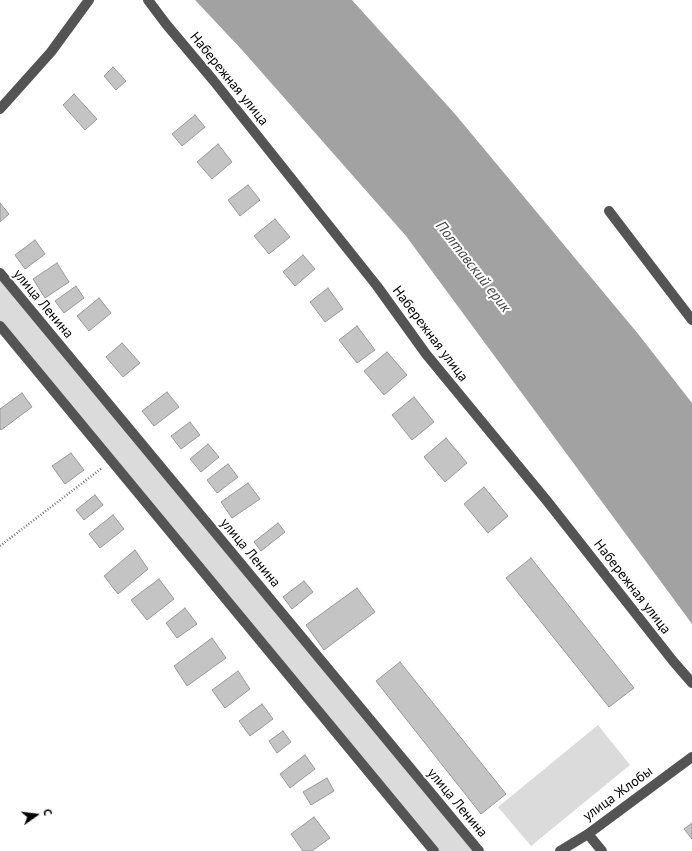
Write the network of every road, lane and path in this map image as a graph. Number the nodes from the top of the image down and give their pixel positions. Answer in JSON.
{"nodes":[{"id":1,"x":89,"y":0,"type":"edge"},
{"id":2,"x":148,"y":0,"type":"edge"},
{"id":3,"x":0,"y":109,"type":"edge"},
{"id":4,"x":609,"y":211,"type":"dead end"},
{"id":5,"x":0,"y":274,"type":"edge"},
{"id":6,"x":692,"y":320,"type":"edge"},
{"id":7,"x":0,"y":326,"type":"edge"},
{"id":8,"x":112,"y":460,"type":"junction"},
{"id":9,"x":0,"y":546,"type":"edge"},
{"id":10,"x":692,"y":683,"type":"edge"},
{"id":11,"x":692,"y":757,"type":"edge"},
{"id":12,"x":588,"y":834,"type":"junction"},
{"id":13,"x":434,"y":851,"type":"edge"},
{"id":14,"x":479,"y":851,"type":"edge"},
{"id":15,"x":560,"y":851,"type":"edge"},
{"id":16,"x":602,"y":851,"type":"edge"}],
"edges":[{"from":1,"to":3,"type":"street"},
{"from":2,"to":10,"type":"street","name":"Набережная улица"},
{"from":4,"to":6,"type":"street"},
{"from":5,"to":14,"type":"street","name":"улица Ленина"},
{"from":7,"to":8,"type":"street"},
{"from":8,"to":9,"type":"path"},
{"from":8,"to":13,"type":"street"},
{"from":11,"to":12,"type":"street","name":"улица Жлобы"},
{"from":12,"to":15,"type":"street","name":"улица Жлобы"},
{"from":12,"to":16,"type":"street"}]}
